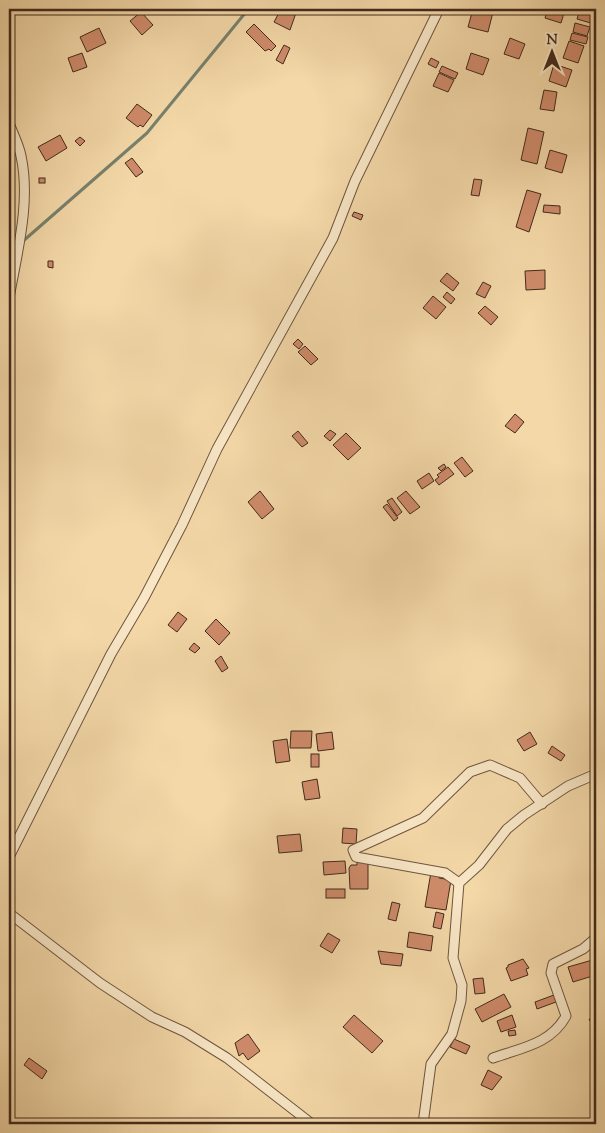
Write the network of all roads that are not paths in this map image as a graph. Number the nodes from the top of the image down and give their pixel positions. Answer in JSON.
{"nodes":[{"id":1,"x":439,"y":9,"type":"edge"},
{"id":2,"x":9,"y":123,"type":"edge"},
{"id":3,"x":9,"y":298,"type":"edge"},
{"id":4,"x":596,"y":774,"type":"edge"},
{"id":5,"x":542,"y":804,"type":"junction"},
{"id":6,"x":9,"y":857,"type":"edge"},
{"id":7,"x":459,"y":883,"type":"junction"},
{"id":8,"x":9,"y":913,"type":"edge"},
{"id":9,"x":596,"y":938,"type":"edge"},
{"id":10,"x":493,"y":1058,"type":"dead end"},
{"id":11,"x":312,"y":1124,"type":"edge"},
{"id":12,"x":423,"y":1124,"type":"edge"}],
"edges":[{"from":1,"to":6,"type":"street"},
{"from":2,"to":3,"type":"street"},
{"from":4,"to":5,"type":"street"},
{"from":5,"to":7,"type":"street"},
{"from":5,"to":7,"type":"street"},
{"from":7,"to":12,"type":"street"},
{"from":8,"to":11,"type":"street"},
{"from":9,"to":10,"type":"street"}]}
